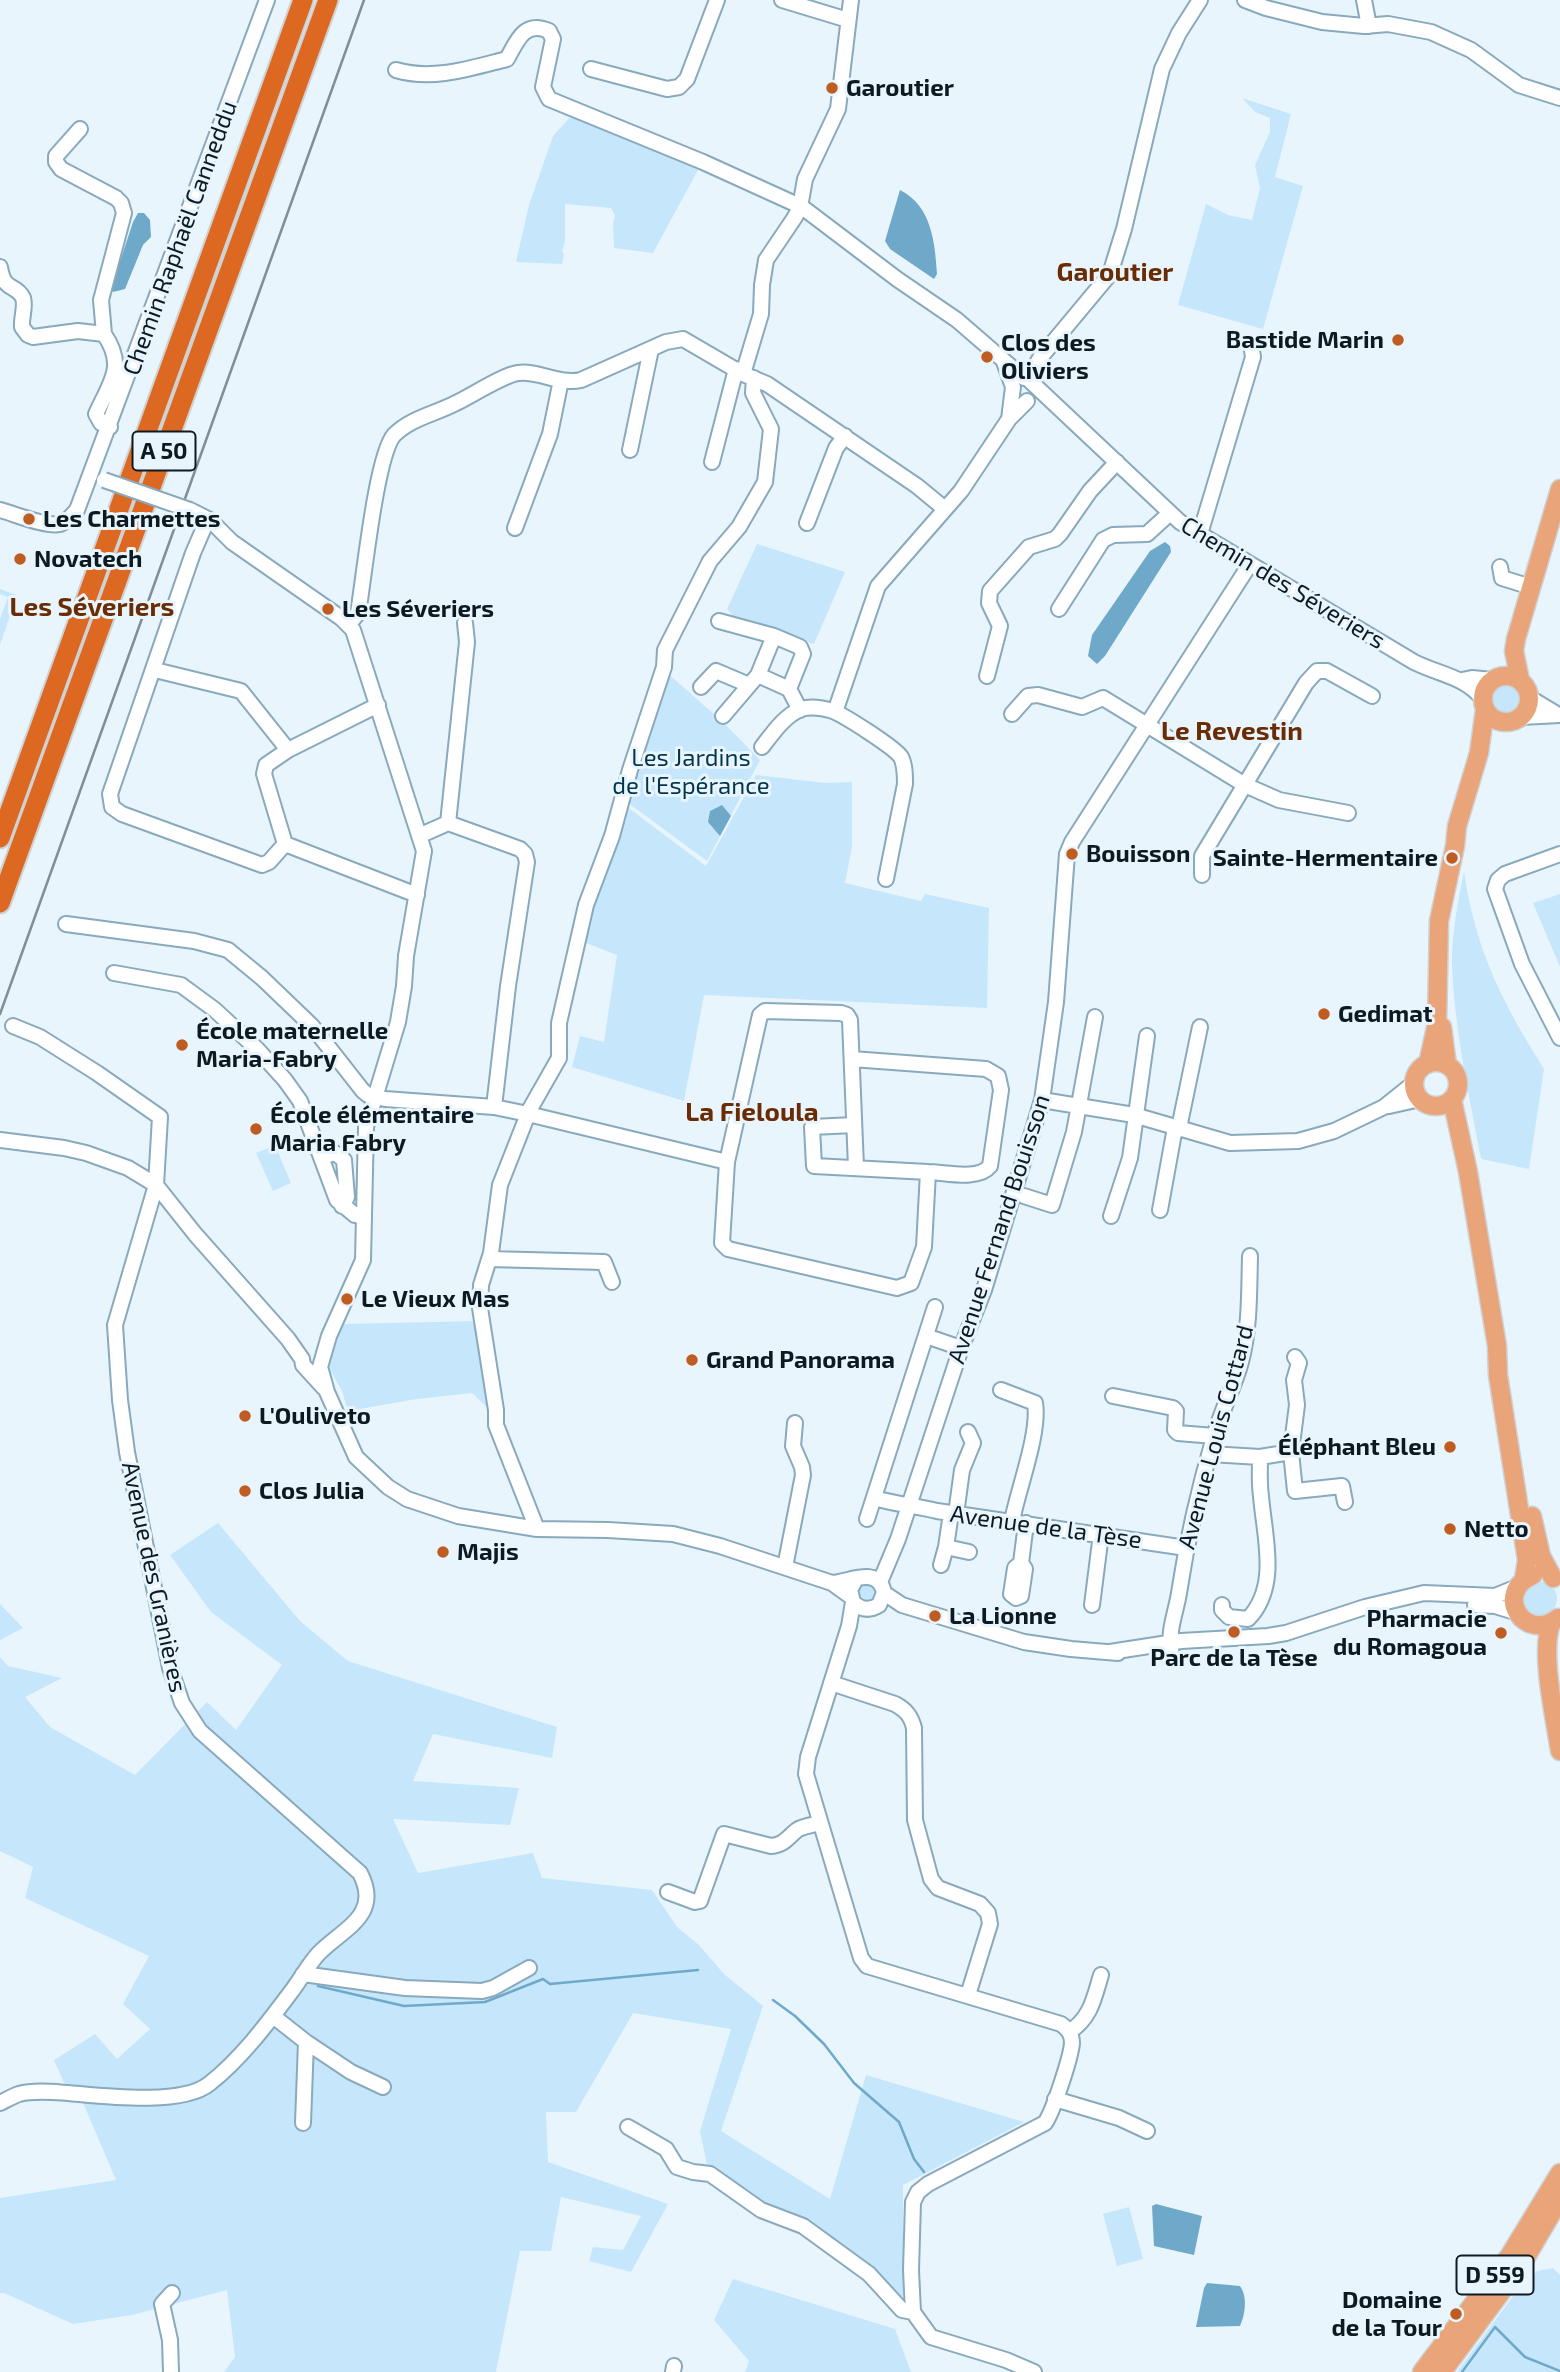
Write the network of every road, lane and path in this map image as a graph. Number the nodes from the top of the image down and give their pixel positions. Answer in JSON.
{"nodes":[{"id":1,"x":267,"y":0,"type":"edge"},
{"id":2,"x":303,"y":0,"type":"edge"},
{"id":3,"x":328,"y":0,"type":"edge"},
{"id":4,"x":717,"y":0,"type":"edge"},
{"id":5,"x":782,"y":0,"type":"edge"},
{"id":6,"x":851,"y":0,"type":"edge"},
{"id":7,"x":1200,"y":0,"type":"edge"},
{"id":8,"x":1245,"y":0,"type":"edge"},
{"id":9,"x":1364,"y":0,"type":"edge"},
{"id":10,"x":848,"y":20,"type":"junction"},
{"id":11,"x":1369,"y":26,"type":"junction"},
{"id":12,"x":591,"y":69,"type":"dead end"},
{"id":13,"x":396,"y":70,"type":"dead end"},
{"id":14,"x":1560,"y":98,"type":"edge"},
{"id":15,"x":80,"y":129,"type":"dead end"},
{"id":16,"x":800,"y":206,"type":"junction"},
{"id":17,"x":0,"y":267,"type":"edge"},
{"id":18,"x":104,"y":334,"type":"junction"},
{"id":19,"x":1251,"y":344,"type":"dead end"},
{"id":20,"x":651,"y":349,"type":"junction"},
{"id":21,"x":744,"y":374,"type":"junction"},
{"id":22,"x":561,"y":380,"type":"junction"},
{"id":23,"x":1025,"y":389,"type":"junction"},
{"id":24,"x":110,"y":427,"type":"junction"},
{"id":25,"x":845,"y":436,"type":"junction"},
{"id":26,"x":630,"y":450,"type":"dead end"},
{"id":27,"x":712,"y":462,"type":"dead end"},
{"id":28,"x":1116,"y":462,"type":"junction"},
{"id":29,"x":97,"y":478,"type":"junction"},
{"id":30,"x":1560,"y":489,"type":"edge"},
{"id":31,"x":945,"y":509,"type":"junction"},
{"id":32,"x":0,"y":510,"type":"edge"},
{"id":33,"x":1170,"y":513,"type":"junction"},
{"id":34,"x":210,"y":520,"type":"junction"},
{"id":35,"x":807,"y":523,"type":"dead end"},
{"id":36,"x":515,"y":528,"type":"dead end"},
{"id":37,"x":1200,"y":534,"type":"junction"},
{"id":38,"x":1250,"y":564,"type":"junction"},
{"id":39,"x":1500,"y":567,"type":"dead end"},
{"id":40,"x":1531,"y":587,"type":"junction"},
{"id":41,"x":1059,"y":609,"type":"dead end"},
{"id":42,"x":719,"y":621,"type":"dead end"},
{"id":43,"x":465,"y":623,"type":"dead end"},
{"id":44,"x":348,"y":624,"type":"junction"},
{"id":45,"x":774,"y":636,"type":"junction"},
{"id":46,"x":1516,"y":639,"type":"junction"},
{"id":47,"x":155,"y":670,"type":"junction"},
{"id":48,"x":987,"y":676,"type":"dead end"},
{"id":49,"x":1494,"y":679,"type":"junction"},
{"id":50,"x":754,"y":680,"type":"junction"},
{"id":51,"x":1462,"y":680,"type":"junction"},
{"id":52,"x":1520,"y":680,"type":"junction"},
{"id":53,"x":701,"y":687,"type":"dead end"},
{"id":54,"x":789,"y":689,"type":"junction"},
{"id":55,"x":1372,"y":696,"type":"dead end"},
{"id":56,"x":1530,"y":698,"type":"junction"},
{"id":57,"x":1484,"y":704,"type":"junction"},
{"id":58,"x":378,"y":705,"type":"junction"},
{"id":59,"x":800,"y":710,"type":"junction"},
{"id":60,"x":835,"y":712,"type":"junction"},
{"id":61,"x":1012,"y":714,"type":"dead end"},
{"id":62,"x":1558,"y":714,"type":"edge"},
{"id":63,"x":723,"y":716,"type":"dead end"},
{"id":64,"x":1514,"y":719,"type":"junction"},
{"id":65,"x":1147,"y":726,"type":"junction"},
{"id":66,"x":762,"y":747,"type":"dead end"},
{"id":67,"x":288,"y":750,"type":"junction"},
{"id":68,"x":1245,"y":785,"type":"junction"},
{"id":69,"x":1348,"y":813,"type":"dead end"},
{"id":70,"x":448,"y":822,"type":"junction"},
{"id":71,"x":421,"y":835,"type":"junction"},
{"id":72,"x":0,"y":838,"type":"edge"},
{"id":73,"x":285,"y":844,"type":"junction"},
{"id":74,"x":1455,"y":846,"type":"junction"},
{"id":75,"x":1560,"y":854,"type":"edge"},
{"id":76,"x":1202,"y":875,"type":"dead end"},
{"id":77,"x":886,"y":879,"type":"dead end"},
{"id":78,"x":417,"y":895,"type":"junction"},
{"id":79,"x":0,"y":903,"type":"edge"},
{"id":80,"x":1442,"y":908,"type":"junction"},
{"id":81,"x":66,"y":924,"type":"dead end"},
{"id":82,"x":114,"y":973,"type":"dead end"},
{"id":83,"x":1095,"y":1017,"type":"dead end"},
{"id":84,"x":13,"y":1026,"type":"dead end"},
{"id":85,"x":1200,"y":1027,"type":"dead end"},
{"id":86,"x":1147,"y":1037,"type":"dead end"},
{"id":87,"x":1560,"y":1038,"type":"edge"},
{"id":88,"x":852,"y":1059,"type":"junction"},
{"id":89,"x":1428,"y":1064,"type":"junction"},
{"id":90,"x":1447,"y":1065,"type":"junction"},
{"id":91,"x":374,"y":1096,"type":"junction"},
{"id":92,"x":1431,"y":1097,"type":"junction"},
{"id":93,"x":1042,"y":1100,"type":"junction"},
{"id":94,"x":1080,"y":1106,"type":"junction"},
{"id":95,"x":495,"y":1107,"type":"junction"},
{"id":96,"x":527,"y":1114,"type":"junction"},
{"id":97,"x":1134,"y":1115,"type":"junction"},
{"id":98,"x":854,"y":1125,"type":"junction"},
{"id":99,"x":1179,"y":1128,"type":"junction"},
{"id":100,"x":0,"y":1140,"type":"edge"},
{"id":101,"x":321,"y":1157,"type":"junction"},
{"id":102,"x":727,"y":1162,"type":"junction"},
{"id":103,"x":856,"y":1167,"type":"junction"},
{"id":104,"x":928,"y":1172,"type":"junction"},
{"id":105,"x":156,"y":1185,"type":"junction"},
{"id":106,"x":1024,"y":1196,"type":"dead end"},
{"id":107,"x":342,"y":1206,"type":"junction"},
{"id":108,"x":1160,"y":1210,"type":"dead end"},
{"id":109,"x":1111,"y":1216,"type":"dead end"},
{"id":110,"x":364,"y":1217,"type":"junction"},
{"id":111,"x":1250,"y":1256,"type":"dead end"},
{"id":112,"x":489,"y":1259,"type":"junction"},
{"id":113,"x":612,"y":1282,"type":"dead end"},
{"id":114,"x":935,"y":1307,"type":"dead end"},
{"id":115,"x":926,"y":1336,"type":"junction"},
{"id":116,"x":961,"y":1348,"type":"junction"},
{"id":117,"x":1295,"y":1357,"type":"dead end"},
{"id":118,"x":312,"y":1359,"type":"junction"},
{"id":119,"x":1001,"y":1390,"type":"dead end"},
{"id":120,"x":1113,"y":1396,"type":"dead end"},
{"id":121,"x":1510,"y":1421,"type":"junction"},
{"id":122,"x":795,"y":1423,"type":"dead end"},
{"id":123,"x":968,"y":1432,"type":"dead end"},
{"id":124,"x":1214,"y":1436,"type":"junction"},
{"id":125,"x":1292,"y":1452,"type":"junction"},
{"id":126,"x":1210,"y":1454,"type":"junction"},
{"id":127,"x":1260,"y":1457,"type":"junction"},
{"id":128,"x":874,"y":1498,"type":"junction"},
{"id":129,"x":1345,"y":1502,"type":"dead end"},
{"id":130,"x":908,"y":1505,"type":"junction"},
{"id":131,"x":954,"y":1513,"type":"junction"},
{"id":132,"x":867,"y":1519,"type":"dead end"},
{"id":133,"x":1019,"y":1522,"type":"junction"},
{"id":134,"x":537,"y":1529,"type":"junction"},
{"id":135,"x":1101,"y":1534,"type":"junction"},
{"id":136,"x":946,"y":1547,"type":"junction"},
{"id":137,"x":1186,"y":1548,"type":"junction"},
{"id":138,"x":969,"y":1552,"type":"dead end"},
{"id":139,"x":1021,"y":1563,"type":"dead end"},
{"id":140,"x":941,"y":1565,"type":"dead end"},
{"id":141,"x":785,"y":1567,"type":"junction"},
{"id":142,"x":1557,"y":1581,"type":"edge"},
{"id":143,"x":832,"y":1583,"type":"junction"},
{"id":144,"x":1520,"y":1583,"type":"junction"},
{"id":145,"x":873,"y":1591,"type":"junction"},
{"id":146,"x":852,"y":1599,"type":"junction"},
{"id":147,"x":1400,"y":1600,"type":"junction"},
{"id":148,"x":1092,"y":1605,"type":"dead end"},
{"id":149,"x":1222,"y":1605,"type":"dead end"},
{"id":150,"x":1524,"y":1618,"type":"junction"},
{"id":151,"x":1557,"y":1618,"type":"edge"},
{"id":152,"x":849,"y":1626,"type":"junction"},
{"id":153,"x":1176,"y":1646,"type":"junction"},
{"id":154,"x":831,"y":1683,"type":"junction"},
{"id":155,"x":1550,"y":1689,"type":"junction"},
{"id":156,"x":1560,"y":1751,"type":"edge"},
{"id":157,"x":820,"y":1823,"type":"junction"},
{"id":158,"x":668,"y":1892,"type":"dead end"},
{"id":159,"x":529,"y":1968,"type":"dead end"},
{"id":160,"x":303,"y":1974,"type":"junction"},
{"id":161,"x":1101,"y":1975,"type":"dead end"},
{"id":162,"x":968,"y":1995,"type":"junction"},
{"id":163,"x":273,"y":2017,"type":"junction"},
{"id":164,"x":1069,"y":2032,"type":"junction"},
{"id":165,"x":306,"y":2042,"type":"junction"},
{"id":166,"x":383,"y":2087,"type":"dead end"},
{"id":167,"x":1055,"y":2099,"type":"junction"},
{"id":168,"x":0,"y":2103,"type":"edge"},
{"id":169,"x":303,"y":2123,"type":"dead end"},
{"id":170,"x":628,"y":2127,"type":"dead end"},
{"id":171,"x":1147,"y":2131,"type":"dead end"},
{"id":172,"x":1560,"y":2172,"type":"edge"},
{"id":173,"x":1560,"y":2199,"type":"edge"},
{"id":174,"x":173,"y":2292,"type":"dead end"},
{"id":175,"x":913,"y":2312,"type":"junction"},
{"id":176,"x":171,"y":2372,"type":"edge"},
{"id":177,"x":1034,"y":2372,"type":"edge"},
{"id":178,"x":1422,"y":2372,"type":"edge"},
{"id":179,"x":1442,"y":2372,"type":"edge"}],
"edges":[{"from":1,"to":24,"type":"street","name":"Chemin Raphaël Canneddu"},
{"from":2,"to":72,"type":"highway","number":"A 50"},
{"from":3,"to":79,"type":"highway","number":"A 50"},
{"from":4,"to":12,"type":"street"},
{"from":5,"to":10,"type":"street"},
{"from":6,"to":10,"type":"street"},
{"from":7,"to":23,"type":"street"},
{"from":8,"to":11,"type":"street"},
{"from":9,"to":11,"type":"street"},
{"from":10,"to":16,"type":"street"},
{"from":11,"to":14,"type":"street"},
{"from":13,"to":16,"type":"street","name":"Chemin des Séveriers"},
{"from":15,"to":18,"type":"street"},
{"from":16,"to":21,"type":"street"},
{"from":16,"to":23,"type":"street","name":"Chemin des Séveriers"},
{"from":17,"to":18,"type":"street"},
{"from":18,"to":24,"type":"street"},
{"from":19,"to":37,"type":"street"},
{"from":20,"to":21,"type":"street"},
{"from":20,"to":22,"type":"street"},
{"from":20,"to":26,"type":"street"},
{"from":21,"to":25,"type":"street"},
{"from":21,"to":27,"type":"street"},
{"from":21,"to":96,"type":"street"},
{"from":22,"to":36,"type":"street"},
{"from":22,"to":44,"type":"street"},
{"from":23,"to":28,"type":"street","name":"Chemin des Séveriers"},
{"from":23,"to":31,"type":"street"},
{"from":24,"to":29,"type":"street","name":"Chemin Raphaël Canneddu"},
{"from":25,"to":31,"type":"street"},
{"from":25,"to":35,"type":"street"},
{"from":28,"to":33,"type":"street","name":"Chemin des Séveriers"},
{"from":28,"to":48,"type":"street"},
{"from":29,"to":32,"type":"street","name":"Chemin Raphaël Canneddu"},
{"from":29,"to":34,"type":"street","bridge":true},
{"from":30,"to":40,"type":"main road"},
{"from":31,"to":60,"type":"street"},
{"from":33,"to":37,"type":"street","name":"Chemin des Séveriers"},
{"from":33,"to":41,"type":"street"},
{"from":34,"to":44,"type":"street"},
{"from":34,"to":47,"type":"street"},
{"from":37,"to":38,"type":"street","name":"Chemin des Séveriers"},
{"from":38,"to":51,"type":"street","name":"Chemin des Séveriers"},
{"from":38,"to":65,"type":"street","name":"Avenue Fernand Bouisson"},
{"from":39,"to":40,"type":"street"},
{"from":40,"to":46,"type":"main road"},
{"from":42,"to":45,"type":"street"},
{"from":43,"to":70,"type":"street"},
{"from":44,"to":58,"type":"street"},
{"from":45,"to":50,"type":"street"},
{"from":45,"to":54,"type":"street"},
{"from":46,"to":49,"type":"main road"},
{"from":46,"to":52,"type":"main road"},
{"from":47,"to":67,"type":"street"},
{"from":47,"to":73,"type":"street"},
{"from":49,"to":51,"type":"street","name":"Chemin des Séveriers"},
{"from":49,"to":52,"type":"main road"},
{"from":49,"to":57,"type":"main road"},
{"from":50,"to":53,"type":"street"},
{"from":50,"to":54,"type":"street"},
{"from":50,"to":63,"type":"street"},
{"from":51,"to":57,"type":"street","name":"Chemin des Séveriers"},
{"from":52,"to":56,"type":"main road"},
{"from":54,"to":59,"type":"street"},
{"from":55,"to":68,"type":"street"},
{"from":56,"to":62,"type":"street"},
{"from":56,"to":64,"type":"main road"},
{"from":57,"to":64,"type":"main road"},
{"from":57,"to":74,"type":"main road"},
{"from":58,"to":67,"type":"street"},
{"from":58,"to":71,"type":"street"},
{"from":59,"to":60,"type":"street"},
{"from":59,"to":66,"type":"street"},
{"from":60,"to":77,"type":"street"},
{"from":61,"to":65,"type":"street"},
{"from":62,"to":64,"type":"street"},
{"from":64,"to":74,"type":"main road"},
{"from":65,"to":68,"type":"street"},
{"from":65,"to":93,"type":"street","name":"Avenue Fernand Bouisson"},
{"from":67,"to":73,"type":"street"},
{"from":68,"to":69,"type":"street"},
{"from":68,"to":76,"type":"street"},
{"from":70,"to":71,"type":"street"},
{"from":70,"to":95,"type":"street"},
{"from":71,"to":78,"type":"street"},
{"from":73,"to":78,"type":"street"},
{"from":74,"to":80,"type":"main road"},
{"from":75,"to":87,"type":"street"},
{"from":78,"to":91,"type":"street"},
{"from":80,"to":89,"type":"main road"},
{"from":80,"to":90,"type":"main road"},
{"from":81,"to":91,"type":"street"},
{"from":82,"to":101,"type":"street"},
{"from":83,"to":94,"type":"street"},
{"from":84,"to":105,"type":"street","name":"Avenue des Granières"},
{"from":85,"to":99,"type":"street"},
{"from":86,"to":97,"type":"street"},
{"from":88,"to":98,"type":"street"},
{"from":88,"to":102,"type":"street"},
{"from":88,"to":104,"type":"street"},
{"from":89,"to":90,"type":"main road"},
{"from":89,"to":92,"type":"main road"},
{"from":90,"to":92,"type":"main road"},
{"from":91,"to":95,"type":"street"},
{"from":91,"to":110,"type":"street"},
{"from":92,"to":99,"type":"street"},
{"from":92,"to":121,"type":"main road"},
{"from":93,"to":94,"type":"street"},
{"from":93,"to":116,"type":"street","name":"Avenue Fernand Bouisson"},
{"from":94,"to":97,"type":"street"},
{"from":94,"to":106,"type":"street"},
{"from":95,"to":96,"type":"street"},
{"from":96,"to":102,"type":"street"},
{"from":96,"to":112,"type":"street"},
{"from":97,"to":99,"type":"street"},
{"from":97,"to":109,"type":"street"},
{"from":98,"to":103,"type":"street"},
{"from":98,"to":103,"type":"street"},
{"from":99,"to":108,"type":"street"},
{"from":100,"to":105,"type":"street"},
{"from":101,"to":107,"type":"street"},
{"from":101,"to":107,"type":"street"},
{"from":102,"to":104,"type":"street"},
{"from":103,"to":104,"type":"street"},
{"from":105,"to":118,"type":"street"},
{"from":105,"to":160,"type":"street","name":"Avenue des Granières"},
{"from":107,"to":110,"type":"street"},
{"from":110,"to":118,"type":"street"},
{"from":111,"to":124,"type":"street","name":"Avenue Louis Cottard"},
{"from":112,"to":113,"type":"street"},
{"from":112,"to":134,"type":"street"},
{"from":114,"to":115,"type":"street"},
{"from":115,"to":116,"type":"street"},
{"from":115,"to":128,"type":"street"},
{"from":116,"to":130,"type":"street","name":"Avenue Fernand Bouisson"},
{"from":117,"to":125,"type":"street"},
{"from":118,"to":134,"type":"street"},
{"from":119,"to":133,"type":"street"},
{"from":120,"to":124,"type":"street"},
{"from":121,"to":142,"type":"main road"},
{"from":121,"to":144,"type":"main road"},
{"from":122,"to":141,"type":"street"},
{"from":123,"to":131,"type":"street"},
{"from":124,"to":126,"type":"street","name":"Avenue Louis Cottard"},
{"from":125,"to":127,"type":"street"},
{"from":125,"to":129,"type":"street"},
{"from":126,"to":127,"type":"street"},
{"from":126,"to":137,"type":"street","name":"Avenue Louis Cottard"},
{"from":127,"to":149,"type":"street"},
{"from":128,"to":130,"type":"street","name":"Avenue de la Tèse"},
{"from":128,"to":132,"type":"street"},
{"from":130,"to":131,"type":"street","name":"Avenue de la Tèse"},
{"from":130,"to":145,"type":"street","name":"Avenue Fernand Bouisson"},
{"from":131,"to":133,"type":"street","name":"Avenue de la Tèse"},
{"from":131,"to":136,"type":"street"},
{"from":133,"to":135,"type":"street","name":"Avenue de la Tèse"},
{"from":133,"to":139,"type":"street"},
{"from":134,"to":141,"type":"street"},
{"from":135,"to":137,"type":"street","name":"Avenue de la Tèse"},
{"from":135,"to":148,"type":"street"},
{"from":136,"to":138,"type":"street"},
{"from":136,"to":140,"type":"street"},
{"from":137,"to":153,"type":"street","name":"Avenue Louis Cottard"},
{"from":141,"to":143,"type":"street"},
{"from":142,"to":144,"type":"main road"},
{"from":143,"to":145,"type":"street"},
{"from":143,"to":146,"type":"street"},
{"from":144,"to":147,"type":"street"},
{"from":144,"to":150,"type":"main road"},
{"from":145,"to":146,"type":"street"},
{"from":145,"to":146,"type":"street"},
{"from":145,"to":152,"type":"street","name":"Avenue Fernand Bouisson"},
{"from":145,"to":153,"type":"street"},
{"from":146,"to":152,"type":"street"},
{"from":147,"to":150,"type":"street"},
{"from":147,"to":153,"type":"street"},
{"from":150,"to":151,"type":"main road"},
{"from":150,"to":155,"type":"main road"},
{"from":151,"to":155,"type":"main road"},
{"from":152,"to":154,"type":"street"},
{"from":154,"to":157,"type":"street"},
{"from":154,"to":162,"type":"street"},
{"from":155,"to":156,"type":"main road"},
{"from":157,"to":158,"type":"street"},
{"from":157,"to":162,"type":"street"},
{"from":159,"to":160,"type":"street"},
{"from":160,"to":163,"type":"street","name":"Avenue des Granières"},
{"from":161,"to":164,"type":"street"},
{"from":162,"to":164,"type":"street"},
{"from":163,"to":165,"type":"street"},
{"from":163,"to":168,"type":"street","name":"Avenue des Granières"},
{"from":164,"to":167,"type":"street"},
{"from":165,"to":166,"type":"street"},
{"from":165,"to":169,"type":"street"},
{"from":167,"to":171,"type":"street"},
{"from":167,"to":175,"type":"street"},
{"from":170,"to":175,"type":"street"},
{"from":172,"to":178,"type":"main road","number":"D 559"},
{"from":173,"to":179,"type":"main road","number":"D 559"},
{"from":174,"to":176,"type":"street"},
{"from":175,"to":177,"type":"street"}]}
